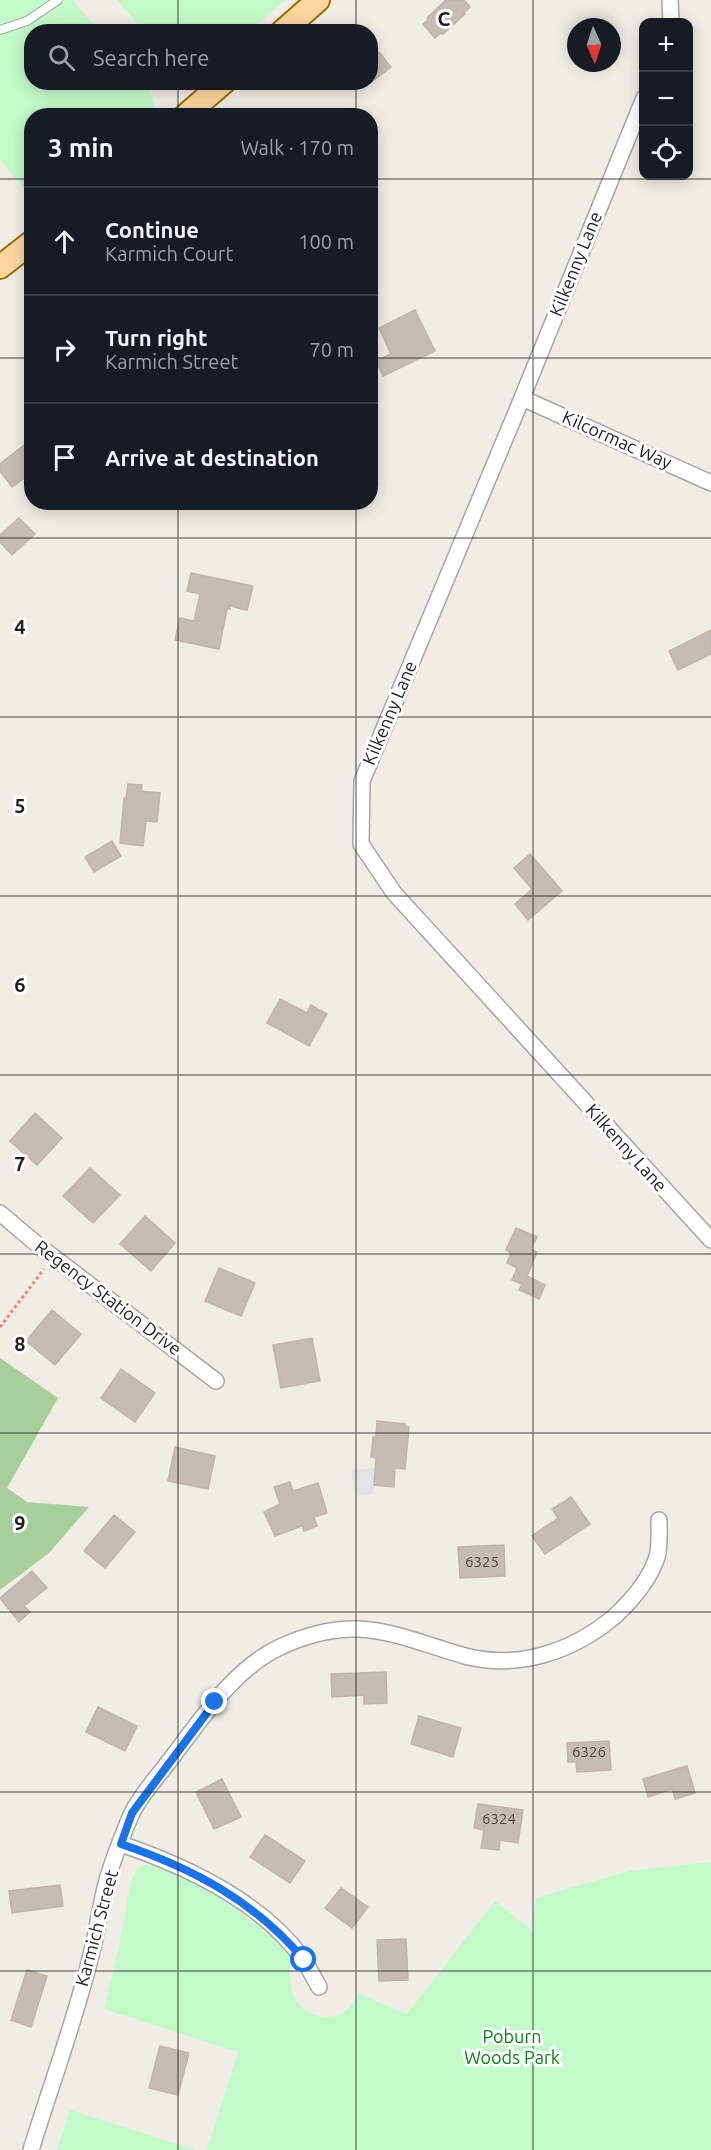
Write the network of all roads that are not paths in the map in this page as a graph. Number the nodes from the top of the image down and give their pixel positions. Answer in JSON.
{"nodes":[{"id":1,"x":58,"y":0,"type":"edge"},
{"id":2,"x":318,"y":0,"type":"edge"},
{"id":3,"x":669,"y":0,"type":"edge"},
{"id":4,"x":671,"y":18,"type":"edge"},
{"id":5,"x":291,"y":24,"type":"edge"},
{"id":6,"x":0,"y":30,"type":"edge"},
{"id":7,"x":215,"y":90,"type":"edge"},
{"id":8,"x":194,"y":108,"type":"edge"},
{"id":9,"x":639,"y":110,"type":"edge"},
{"id":10,"x":24,"y":253,"type":"edge"},
{"id":11,"x":0,"y":267,"type":"edge"},
{"id":12,"x":522,"y":398,"type":"junction"},
{"id":13,"x":711,"y":483,"type":"edge"},
{"id":14,"x":0,"y":1213,"type":"edge"},
{"id":15,"x":711,"y":1240,"type":"edge"},
{"id":16,"x":216,"y":1381,"type":"dead end"},
{"id":17,"x":659,"y":1520,"type":"dead end"},
{"id":18,"x":121,"y":1844,"type":"junction"},
{"id":19,"x":319,"y":1987,"type":"dead end"},
{"id":20,"x":31,"y":2150,"type":"edge"}],
"edges":[{"from":1,"to":6,"type":"lane"},
{"from":2,"to":5,"type":"main road"},
{"from":3,"to":4,"type":"street"},
{"from":7,"to":8,"type":"main road"},
{"from":9,"to":12,"type":"street","name":"Kilkenny Lane"},
{"from":10,"to":11,"type":"main road"},
{"from":12,"to":13,"type":"street","name":"Kilcormac Way"},
{"from":12,"to":15,"type":"street","name":"Kilkenny Lane"},
{"from":14,"to":16,"type":"street","name":"Regency Station Drive"},
{"from":17,"to":18,"type":"street","name":"Karmich Street"},
{"from":18,"to":19,"type":"street"},
{"from":18,"to":20,"type":"street","name":"Karmich Street"}]}
